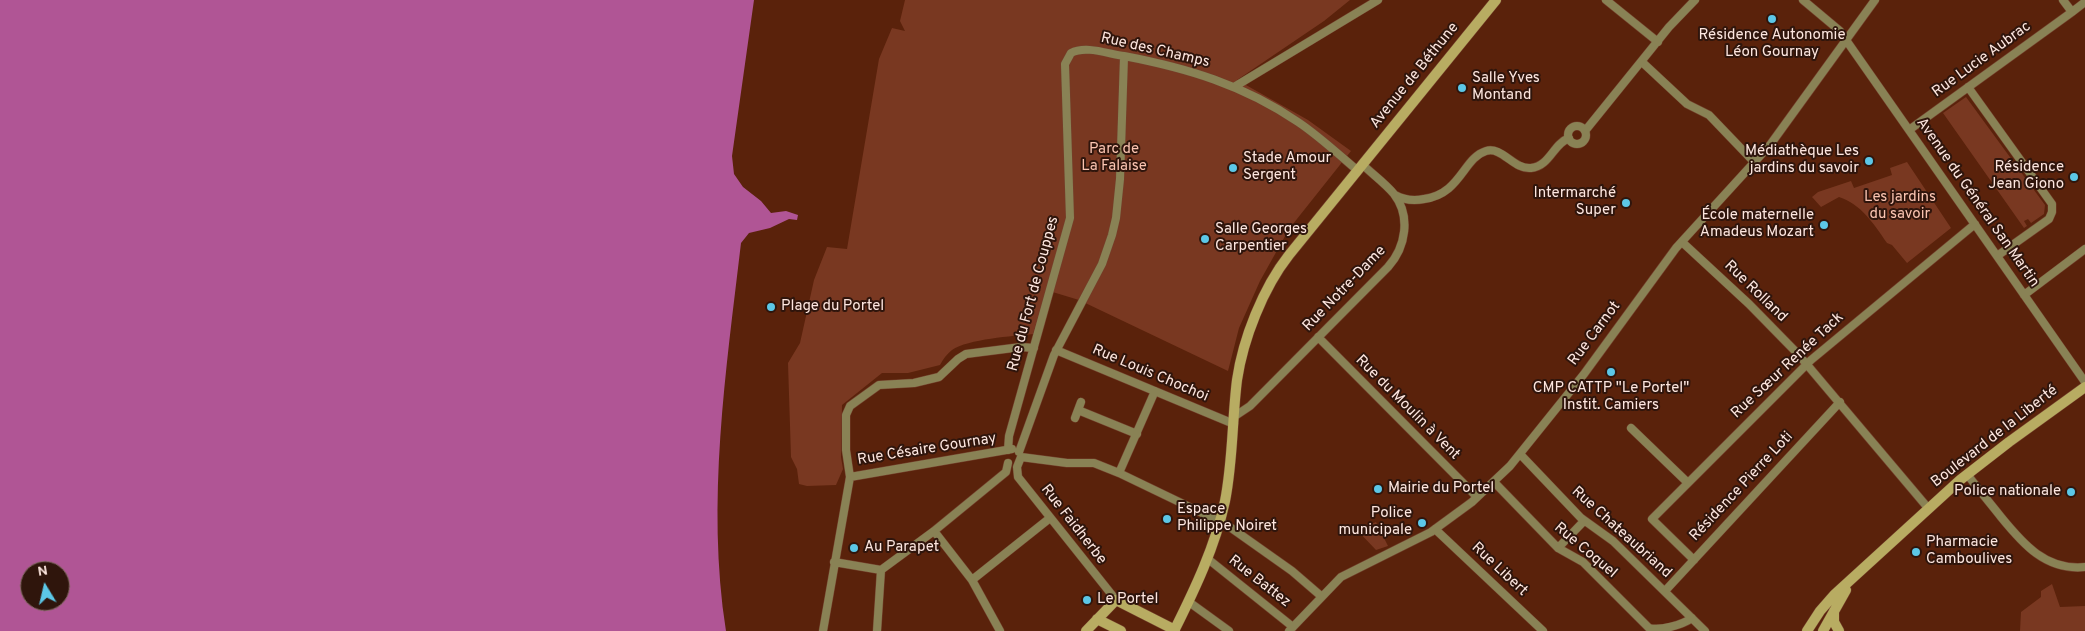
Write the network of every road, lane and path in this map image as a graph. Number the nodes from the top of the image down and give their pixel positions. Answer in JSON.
{"nodes":[{"id":1,"x":1378,"y":0,"type":"edge"},
{"id":2,"x":1496,"y":0,"type":"edge"},
{"id":3,"x":1606,"y":0,"type":"edge"},
{"id":4,"x":1695,"y":0,"type":"edge"},
{"id":5,"x":1803,"y":0,"type":"edge"},
{"id":6,"x":1875,"y":0,"type":"edge"},
{"id":7,"x":2063,"y":0,"type":"edge"},
{"id":8,"x":2085,"y":2,"type":"edge"},
{"id":9,"x":2072,"y":12,"type":"junction"},
{"id":10,"x":1846,"y":40,"type":"junction"},
{"id":11,"x":1658,"y":42,"type":"junction"},
{"id":12,"x":1069,"y":55,"type":"joint"},
{"id":13,"x":1124,"y":56,"type":"junction"},
{"id":14,"x":1642,"y":62,"type":"junction"},
{"id":15,"x":1968,"y":86,"type":"junction"},
{"id":16,"x":1234,"y":87,"type":"junction"},
{"id":17,"x":1909,"y":130,"type":"junction"},
{"id":18,"x":1585,"y":131,"type":"junction"},
{"id":19,"x":1569,"y":138,"type":"junction"},
{"id":20,"x":1755,"y":163,"type":"junction"},
{"id":21,"x":1360,"y":167,"type":"junction"},
{"id":22,"x":1395,"y":195,"type":"junction"},
{"id":23,"x":1975,"y":224,"type":"junction"},
{"id":24,"x":1682,"y":242,"type":"junction"},
{"id":25,"x":2085,"y":249,"type":"edge"},
{"id":26,"x":1997,"y":256,"type":"junction"},
{"id":27,"x":2024,"y":294,"type":"junction"},
{"id":28,"x":1318,"y":337,"type":"junction"},
{"id":29,"x":1034,"y":348,"type":"junction"},
{"id":30,"x":1056,"y":350,"type":"junction"},
{"id":31,"x":1807,"y":364,"type":"junction"},
{"id":32,"x":2085,"y":382,"type":"edge"},
{"id":33,"x":2085,"y":387,"type":"edge"},
{"id":34,"x":1155,"y":391,"type":"junction"},
{"id":35,"x":1081,"y":402,"type":"dead end"},
{"id":36,"x":1840,"y":402,"type":"junction"},
{"id":37,"x":1234,"y":420,"type":"junction"},
{"id":38,"x":1631,"y":428,"type":"dead end"},
{"id":39,"x":1137,"y":434,"type":"junction"},
{"id":40,"x":1008,"y":450,"type":"junction"},
{"id":41,"x":1520,"y":454,"type":"junction"},
{"id":42,"x":1019,"y":458,"type":"junction"},
{"id":43,"x":1008,"y":463,"type":"junction"},
{"id":44,"x":1119,"y":474,"type":"junction"},
{"id":45,"x":1967,"y":474,"type":"junction"},
{"id":46,"x":850,"y":477,"type":"junction"},
{"id":47,"x":1494,"y":482,"type":"junction"},
{"id":48,"x":1688,"y":482,"type":"junction"},
{"id":49,"x":1477,"y":497,"type":"junction"},
{"id":50,"x":1928,"y":508,"type":"junction"},
{"id":51,"x":1050,"y":518,"type":"junction"},
{"id":52,"x":1584,"y":521,"type":"junction"},
{"id":53,"x":1220,"y":522,"type":"junction"},
{"id":54,"x":1435,"y":529,"type":"junction"},
{"id":55,"x":934,"y":531,"type":"junction"},
{"id":56,"x":1558,"y":548,"type":"junction"},
{"id":57,"x":1208,"y":559,"type":"junction"},
{"id":58,"x":1694,"y":560,"type":"junction"},
{"id":59,"x":834,"y":562,"type":"junction"},
{"id":60,"x":2085,"y":567,"type":"edge"},
{"id":61,"x":881,"y":570,"type":"junction"},
{"id":62,"x":972,"y":580,"type":"junction"},
{"id":63,"x":1665,"y":591,"type":"junction"},
{"id":64,"x":1322,"y":596,"type":"junction"},
{"id":65,"x":1116,"y":600,"type":"junction"},
{"id":66,"x":1189,"y":602,"type":"junction"},
{"id":67,"x":1832,"y":604,"type":"junction"},
{"id":68,"x":1692,"y":618,"type":"junction"},
{"id":69,"x":1097,"y":619,"type":"junction"},
{"id":70,"x":1291,"y":629,"type":"edge"},
{"id":71,"x":823,"y":631,"type":"edge"},
{"id":72,"x":877,"y":631,"type":"edge"},
{"id":73,"x":1000,"y":631,"type":"edge"},
{"id":74,"x":1086,"y":631,"type":"edge"},
{"id":75,"x":1121,"y":631,"type":"edge"},
{"id":76,"x":1174,"y":631,"type":"edge"},
{"id":77,"x":1229,"y":631,"type":"edge"},
{"id":78,"x":1544,"y":631,"type":"edge"},
{"id":79,"x":1705,"y":631,"type":"edge"},
{"id":80,"x":1807,"y":631,"type":"edge"},
{"id":81,"x":1822,"y":631,"type":"edge"},
{"id":82,"x":1839,"y":631,"type":"edge"}],
"edges":[{"from":1,"to":16,"type":"street"},
{"from":2,"to":21,"type":"street","name":"Avenue de Béthune"},
{"from":3,"to":11,"type":"street"},
{"from":4,"to":11,"type":"street"},
{"from":5,"to":10,"type":"street","name":"Avenue du Général San Martin"},
{"from":6,"to":10,"type":"street","name":"Rue Carnot"},
{"from":7,"to":9,"type":"street"},
{"from":8,"to":9,"type":"street","name":"Rue Lucie Aubrac"},
{"from":9,"to":15,"type":"street","name":"Rue Lucie Aubrac"},
{"from":10,"to":17,"type":"street","name":"Avenue du Général San Martin"},
{"from":10,"to":20,"type":"street","name":"Rue Carnot"},
{"from":11,"to":14,"type":"street"},
{"from":12,"to":13,"type":"street","name":"Rue des Champs"},
{"from":12,"to":29,"type":"street","name":"Rue du Fort de Couppes"},
{"from":13,"to":16,"type":"street","name":"Rue des Champs"},
{"from":13,"to":30,"type":"street"},
{"from":14,"to":18,"type":"street"},
{"from":14,"to":20,"type":"street"},
{"from":15,"to":17,"type":"street","name":"Rue Lucie Aubrac"},
{"from":15,"to":26,"type":"street"},
{"from":16,"to":21,"type":"street","name":"Rue des Champs"},
{"from":17,"to":23,"type":"street","name":"Avenue du Général San Martin"},
{"from":18,"to":19,"type":"street"},
{"from":18,"to":19,"type":"street"},
{"from":19,"to":22,"type":"street"},
{"from":20,"to":24,"type":"street","name":"Rue Carnot"},
{"from":21,"to":22,"type":"street","name":"Rue Notre-Dame"},
{"from":21,"to":37,"type":"street","name":"Avenue de Béthune"},
{"from":22,"to":28,"type":"street","name":"Rue Notre-Dame"},
{"from":23,"to":26,"type":"street","name":"Avenue du Général San Martin"},
{"from":23,"to":31,"type":"street","name":"Rue Sœur Renée Tack"},
{"from":24,"to":31,"type":"street","name":"Rue Rolland"},
{"from":24,"to":41,"type":"street","name":"Rue Carnot"},
{"from":25,"to":27,"type":"street"},
{"from":26,"to":27,"type":"street","name":"Avenue du Général San Martin"},
{"from":27,"to":32,"type":"street","name":"Avenue du Général San Martin"},
{"from":28,"to":37,"type":"street","name":"Rue Notre-Dame"},
{"from":28,"to":49,"type":"street","name":"Rue du Moulin à Vent"},
{"from":29,"to":40,"type":"street","name":"Rue du Fort de Couppes"},
{"from":29,"to":46,"type":"street"},
{"from":30,"to":34,"type":"street","name":"Rue Louis Chochoi"},
{"from":30,"to":42,"type":"street"},
{"from":31,"to":36,"type":"street","name":"Rue Rolland"},
{"from":31,"to":48,"type":"street","name":"Rue Sœur Renée Tack"},
{"from":33,"to":45,"type":"street","name":"Boulevard de la Liberté"},
{"from":34,"to":37,"type":"street","name":"Rue Louis Chochoi"},
{"from":34,"to":39,"type":"street"},
{"from":35,"to":39,"type":"street"},
{"from":36,"to":50,"type":"street","name":"Rue Rolland"},
{"from":36,"to":58,"type":"street","name":"Résidence Pierre Loti"},
{"from":37,"to":53,"type":"street","name":"Avenue de Béthune"},
{"from":38,"to":48,"type":"street"},
{"from":39,"to":44,"type":"street"},
{"from":40,"to":42,"type":"street","name":"Rue Césaire Gournay"},
{"from":40,"to":43,"type":"street","name":"Rue du Fort de Couppes"},
{"from":40,"to":46,"type":"street","name":"Rue Césaire Gournay"},
{"from":41,"to":47,"type":"street","name":"Rue Carnot"},
{"from":41,"to":52,"type":"street","name":"Rue Chateaubriand"},
{"from":42,"to":43,"type":"street"},
{"from":42,"to":44,"type":"street"},
{"from":42,"to":51,"type":"street","name":"Rue Faidherbe"},
{"from":43,"to":55,"type":"street"},
{"from":44,"to":53,"type":"street"},
{"from":45,"to":50,"type":"street","name":"Boulevard de la Liberté"},
{"from":45,"to":60,"type":"street"},
{"from":46,"to":59,"type":"street"},
{"from":47,"to":49,"type":"street","name":"Rue Carnot"},
{"from":47,"to":56,"type":"street","name":"Rue Coquel"},
{"from":48,"to":58,"type":"street","name":"Rue Sœur Renée Tack"},
{"from":49,"to":54,"type":"street","name":"Rue Carnot"},
{"from":50,"to":67,"type":"street","name":"Boulevard de la Liberté"},
{"from":51,"to":62,"type":"street"},
{"from":51,"to":65,"type":"street","name":"Rue Faidherbe"},
{"from":52,"to":56,"type":"street"},
{"from":52,"to":63,"type":"street","name":"Rue Chateaubriand"},
{"from":53,"to":57,"type":"street","name":"Avenue de Béthune"},
{"from":53,"to":64,"type":"street"},
{"from":54,"to":64,"type":"street","name":"Rue Carnot"},
{"from":54,"to":78,"type":"street","name":"Rue Libert"},
{"from":55,"to":61,"type":"street"},
{"from":55,"to":62,"type":"street"},
{"from":56,"to":68,"type":"street","name":"Rue Coquel"},
{"from":57,"to":66,"type":"street","name":"Avenue de Béthune"},
{"from":57,"to":70,"type":"street","name":"Rue Battez"},
{"from":58,"to":63,"type":"street","name":"Résidence Pierre Loti"},
{"from":59,"to":61,"type":"street"},
{"from":59,"to":71,"type":"street"},
{"from":61,"to":72,"type":"street"},
{"from":62,"to":73,"type":"street"},
{"from":63,"to":68,"type":"street","name":"Rue Chateaubriand"},
{"from":64,"to":70,"type":"street","name":"Rue Carnot"},
{"from":65,"to":69,"type":"street"},
{"from":65,"to":76,"type":"street"},
{"from":66,"to":76,"type":"street","name":"Avenue de Béthune"},
{"from":66,"to":77,"type":"street"},
{"from":67,"to":80,"type":"street","name":"Boulevard de la Liberté"},
{"from":67,"to":81,"type":"street"},
{"from":67,"to":82,"type":"street"},
{"from":68,"to":79,"type":"street","name":"Rue Chateaubriand"},
{"from":69,"to":74,"type":"street"},
{"from":69,"to":75,"type":"street"}]}
